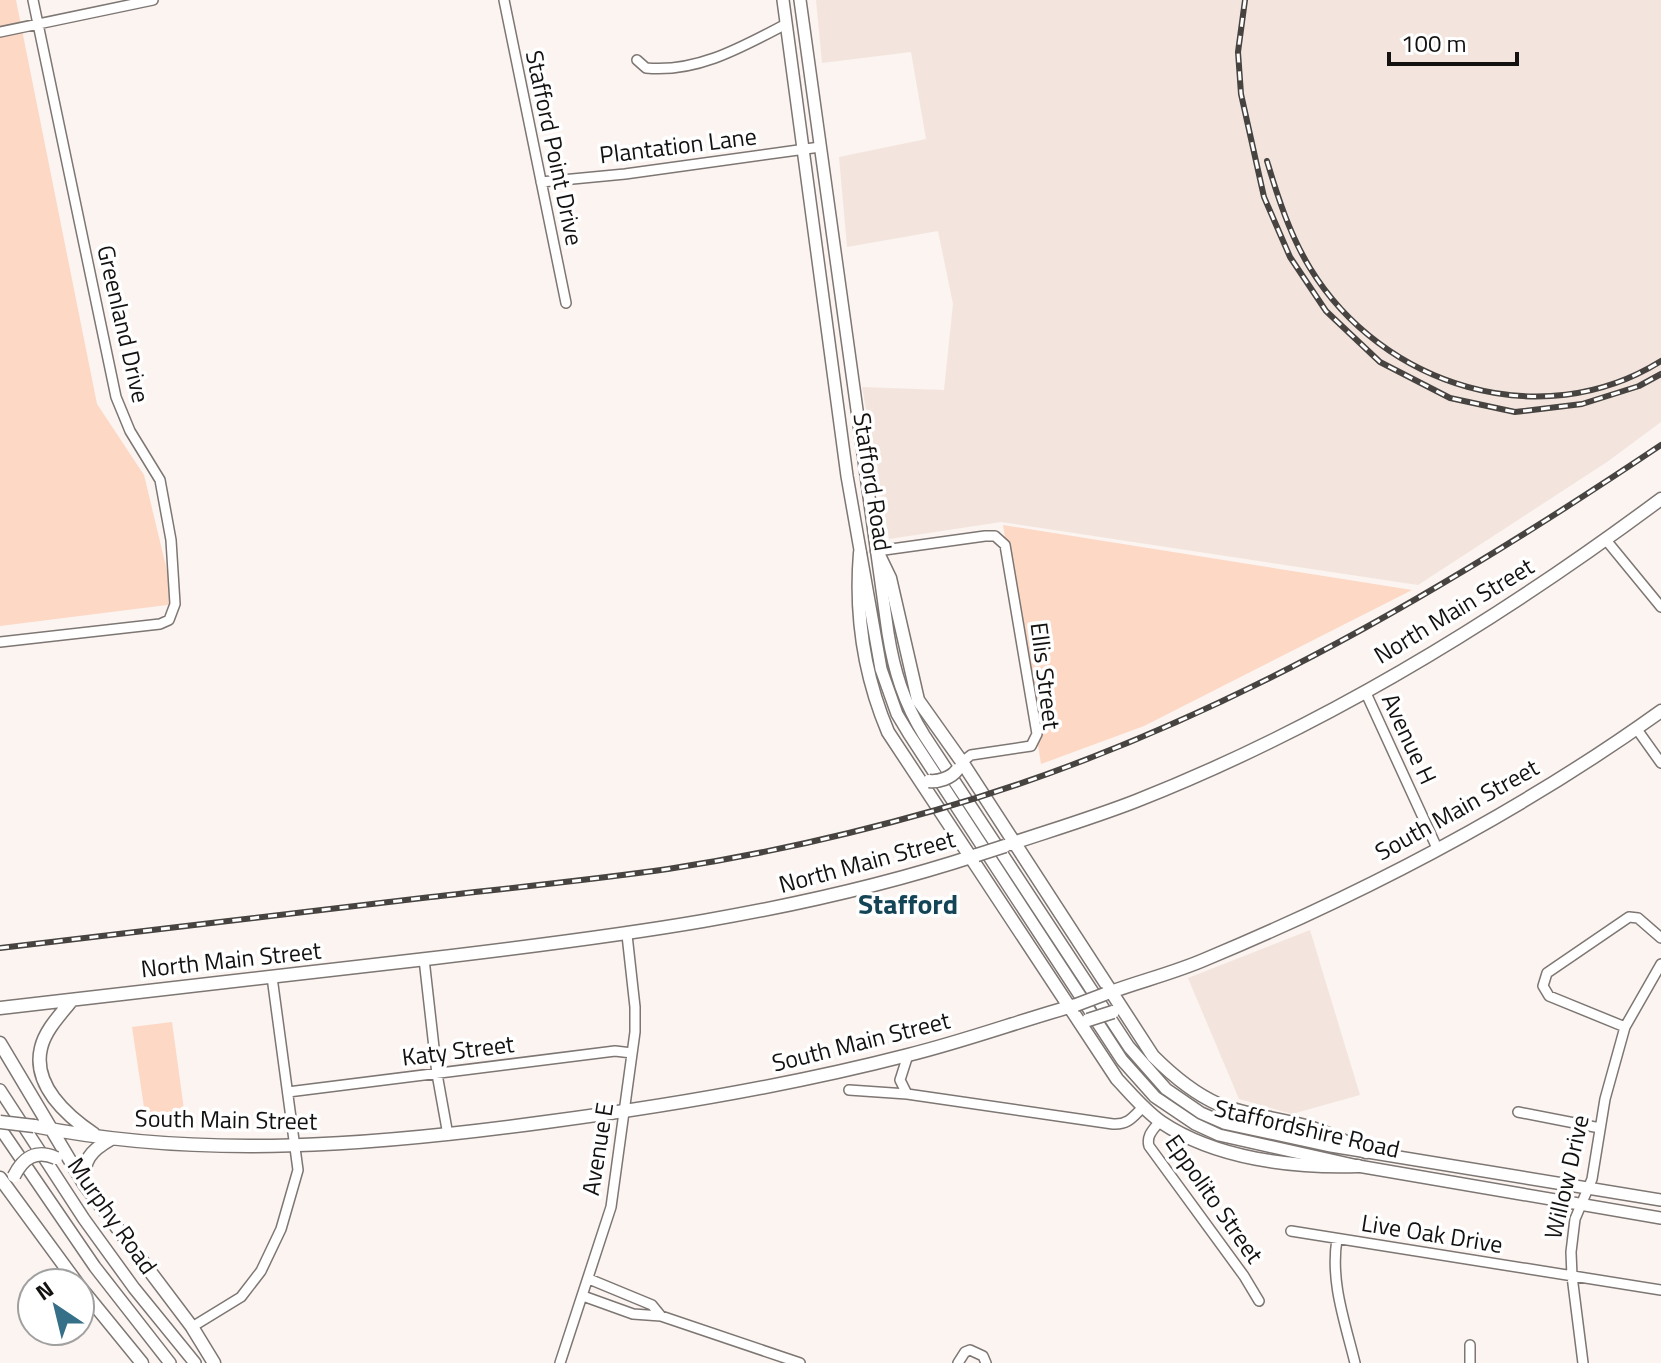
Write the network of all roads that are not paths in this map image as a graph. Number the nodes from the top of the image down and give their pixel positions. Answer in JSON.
{"nodes":[{"id":1,"x":33,"y":0,"type":"edge"},
{"id":2,"x":153,"y":0,"type":"edge"},
{"id":3,"x":504,"y":0,"type":"edge"},
{"id":4,"x":783,"y":0,"type":"edge"},
{"id":5,"x":800,"y":0,"type":"edge"},
{"id":6,"x":38,"y":24,"type":"junction"},
{"id":7,"x":786,"y":24,"type":"junction"},
{"id":8,"x":0,"y":32,"type":"edge"},
{"id":9,"x":637,"y":60,"type":"dead end"},
{"id":10,"x":820,"y":147,"type":"junction"},
{"id":11,"x":804,"y":149,"type":"junction"},
{"id":12,"x":541,"y":182,"type":"junction"},
{"id":13,"x":566,"y":303,"type":"dead end"},
{"id":14,"x":1661,"y":499,"type":"edge"},
{"id":15,"x":1606,"y":540,"type":"junction"},
{"id":16,"x":877,"y":551,"type":"junction"},
{"id":17,"x":860,"y":553,"type":"junction"},
{"id":18,"x":1661,"y":607,"type":"edge"},
{"id":19,"x":0,"y":642,"type":"edge"},
{"id":20,"x":1365,"y":691,"type":"junction"},
{"id":21,"x":1661,"y":711,"type":"edge"},
{"id":22,"x":1636,"y":728,"type":"junction"},
{"id":23,"x":1661,"y":763,"type":"edge"},
{"id":24,"x":960,"y":766,"type":"junction"},
{"id":25,"x":924,"y":780,"type":"junction"},
{"id":26,"x":1010,"y":844,"type":"junction"},
{"id":27,"x":1437,"y":848,"type":"junction"},
{"id":28,"x":973,"y":856,"type":"junction"},
{"id":29,"x":1042,"y":925,"type":"junction"},
{"id":30,"x":627,"y":935,"type":"junction"},
{"id":31,"x":1661,"y":938,"type":"edge"},
{"id":32,"x":424,"y":959,"type":"junction"},
{"id":33,"x":1661,"y":964,"type":"edge"},
{"id":34,"x":272,"y":977,"type":"junction"},
{"id":35,"x":1109,"y":993,"type":"junction"},
{"id":36,"x":72,"y":1000,"type":"junction"},
{"id":37,"x":1072,"y":1006,"type":"junction"},
{"id":38,"x":0,"y":1008,"type":"edge"},
{"id":39,"x":1126,"y":1017,"type":"junction"},
{"id":40,"x":1086,"y":1026,"type":"junction"},
{"id":41,"x":1625,"y":1027,"type":"junction"},
{"id":42,"x":0,"y":1043,"type":"edge"},
{"id":43,"x":632,"y":1053,"type":"junction"},
{"id":44,"x":908,"y":1055,"type":"junction"},
{"id":45,"x":437,"y":1074,"type":"junction"},
{"id":46,"x":0,"y":1090,"type":"edge"},
{"id":47,"x":849,"y":1090,"type":"dead end"},
{"id":48,"x":288,"y":1092,"type":"junction"},
{"id":49,"x":907,"y":1094,"type":"junction"},
{"id":50,"x":1143,"y":1107,"type":"junction"},
{"id":51,"x":624,"y":1112,"type":"junction"},
{"id":52,"x":1518,"y":1112,"type":"dead end"},
{"id":53,"x":1160,"y":1121,"type":"junction"},
{"id":54,"x":0,"y":1125,"type":"edge"},
{"id":55,"x":1600,"y":1128,"type":"junction"},
{"id":56,"x":50,"y":1129,"type":"junction"},
{"id":57,"x":448,"y":1135,"type":"junction"},
{"id":58,"x":97,"y":1136,"type":"junction"},
{"id":59,"x":111,"y":1139,"type":"junction"},
{"id":60,"x":297,"y":1146,"type":"junction"},
{"id":61,"x":1366,"y":1152,"type":"junction"},
{"id":62,"x":1358,"y":1166,"type":"junction"},
{"id":63,"x":0,"y":1178,"type":"edge"},
{"id":64,"x":82,"y":1180,"type":"junction"},
{"id":65,"x":1588,"y":1188,"type":"junction"},
{"id":66,"x":12,"y":1194,"type":"junction"},
{"id":67,"x":1661,"y":1200,"type":"edge"},
{"id":68,"x":1581,"y":1205,"type":"junction"},
{"id":69,"x":1661,"y":1218,"type":"edge"},
{"id":70,"x":1291,"y":1231,"type":"dead end"},
{"id":71,"x":1337,"y":1239,"type":"junction"},
{"id":72,"x":65,"y":1267,"type":"edge"},
{"id":73,"x":1572,"y":1276,"type":"junction"},
{"id":74,"x":589,"y":1279,"type":"junction"},
{"id":75,"x":1661,"y":1290,"type":"edge"},
{"id":76,"x":583,"y":1296,"type":"junction"},
{"id":77,"x":1259,"y":1301,"type":"dead end"},
{"id":78,"x":96,"y":1307,"type":"edge"},
{"id":79,"x":661,"y":1316,"type":"junction"},
{"id":80,"x":192,"y":1327,"type":"junction"},
{"id":81,"x":1470,"y":1345,"type":"dead end"},
{"id":82,"x":142,"y":1363,"type":"edge"},
{"id":83,"x":170,"y":1363,"type":"edge"},
{"id":84,"x":195,"y":1363,"type":"edge"},
{"id":85,"x":214,"y":1363,"type":"edge"},
{"id":86,"x":560,"y":1363,"type":"edge"},
{"id":87,"x":800,"y":1363,"type":"edge"},
{"id":88,"x":958,"y":1363,"type":"edge"},
{"id":89,"x":986,"y":1363,"type":"edge"},
{"id":90,"x":1355,"y":1363,"type":"edge"},
{"id":91,"x":1470,"y":1363,"type":"edge"},
{"id":92,"x":1583,"y":1363,"type":"edge"}],
"edges":[{"from":1,"to":6,"type":"street","name":"Greenland Drive"},
{"from":2,"to":6,"type":"street"},
{"from":3,"to":12,"type":"street","name":"Stafford Point Drive"},
{"from":4,"to":7,"type":"main road","name":"Stafford Road"},
{"from":5,"to":10,"type":"main road","name":"Stafford Road"},
{"from":6,"to":8,"type":"street"},
{"from":6,"to":19,"type":"street","name":"Greenland Drive"},
{"from":7,"to":9,"type":"street"},
{"from":7,"to":11,"type":"main road","name":"Stafford Road"},
{"from":10,"to":11,"type":"street","name":"Plantation Lane"},
{"from":10,"to":16,"type":"main road","name":"Stafford Road"},
{"from":11,"to":12,"type":"street","name":"Plantation Lane"},
{"from":11,"to":17,"type":"main road","name":"Stafford Road"},
{"from":12,"to":13,"type":"street","name":"Stafford Point Drive"},
{"from":14,"to":15,"type":"highway","name":"North Main Street"},
{"from":15,"to":18,"type":"street"},
{"from":15,"to":20,"type":"highway","name":"North Main Street"},
{"from":16,"to":24,"type":"highway"},
{"from":16,"to":24,"type":"street","name":"Ellis Street"},
{"from":16,"to":29,"type":"main road","name":"Stafford Road"},
{"from":17,"to":25,"type":"highway"},
{"from":17,"to":29,"type":"main road","name":"Stafford Road"},
{"from":20,"to":26,"type":"highway","name":"North Main Street"},
{"from":20,"to":27,"type":"street","name":"Avenue H"},
{"from":21,"to":22,"type":"highway","name":"South Main Street"},
{"from":22,"to":23,"type":"street"},
{"from":22,"to":27,"type":"highway","name":"South Main Street"},
{"from":24,"to":25,"type":"highway","bridge":true},
{"from":24,"to":26,"type":"highway"},
{"from":25,"to":28,"type":"highway"},
{"from":26,"to":28,"type":"highway","name":"North Main Street","bridge":true},
{"from":26,"to":35,"type":"highway"},
{"from":27,"to":35,"type":"highway","name":"South Main Street"},
{"from":28,"to":30,"type":"highway","name":"North Main Street"},
{"from":28,"to":37,"type":"highway"},
{"from":29,"to":61,"type":"main road","name":"Staffordshire Road"},
{"from":29,"to":62,"type":"main road","name":"Staffordshire Road"},
{"from":30,"to":32,"type":"highway","name":"North Main Street"},
{"from":30,"to":43,"type":"street","name":"Avenue E"},
{"from":31,"to":41,"type":"street"},
{"from":32,"to":34,"type":"highway","name":"North Main Street"},
{"from":32,"to":45,"type":"street"},
{"from":33,"to":41,"type":"street","name":"Willow Drive"},
{"from":34,"to":36,"type":"highway","name":"North Main Street"},
{"from":34,"to":48,"type":"street"},
{"from":35,"to":37,"type":"highway","name":"South Main Street","bridge":true},
{"from":35,"to":39,"type":"highway"},
{"from":36,"to":38,"type":"highway","name":"North Main Street"},
{"from":36,"to":58,"type":"highway"},
{"from":37,"to":40,"type":"highway"},
{"from":37,"to":44,"type":"highway","name":"South Main Street"},
{"from":39,"to":40,"type":"highway","bridge":true},
{"from":39,"to":61,"type":"highway"},
{"from":40,"to":50,"type":"highway"},
{"from":41,"to":55,"type":"street","name":"Willow Drive"},
{"from":42,"to":56,"type":"highway"},
{"from":43,"to":45,"type":"street","name":"Katy Street"},
{"from":43,"to":51,"type":"street","name":"Avenue E"},
{"from":44,"to":49,"type":"street"},
{"from":44,"to":51,"type":"highway","name":"South Main Street"},
{"from":45,"to":48,"type":"street","name":"Katy Street"},
{"from":45,"to":57,"type":"street"},
{"from":46,"to":84,"type":"main road","name":"Murphy Road"},
{"from":47,"to":49,"type":"street"},
{"from":48,"to":60,"type":"street"},
{"from":49,"to":50,"type":"street"},
{"from":50,"to":53,"type":"highway"},
{"from":51,"to":57,"type":"highway","name":"South Main Street"},
{"from":51,"to":74,"type":"street","name":"Avenue E"},
{"from":52,"to":55,"type":"street"},
{"from":53,"to":62,"type":"highway"},
{"from":53,"to":77,"type":"street","name":"Eppolito Street"},
{"from":54,"to":56,"type":"highway","name":"South Main Street","bridge":true},
{"from":54,"to":83,"type":"main road","name":"Murphy Road"},
{"from":55,"to":65,"type":"street","name":"Willow Drive"},
{"from":56,"to":58,"type":"highway","name":"South Main Street"},
{"from":56,"to":64,"type":"highway"},
{"from":57,"to":60,"type":"highway","name":"South Main Street"},
{"from":58,"to":59,"type":"highway","name":"South Main Street"},
{"from":59,"to":60,"type":"highway","name":"South Main Street"},
{"from":59,"to":64,"type":"highway"},
{"from":60,"to":80,"type":"street"},
{"from":61,"to":65,"type":"main road","name":"Staffordshire Road"},
{"from":62,"to":68,"type":"main road","name":"Staffordshire Road"},
{"from":63,"to":66,"type":"highway"},
{"from":64,"to":66,"type":"highway","bridge":true},
{"from":64,"to":80,"type":"highway"},
{"from":65,"to":67,"type":"main road","name":"Staffordshire Road"},
{"from":65,"to":68,"type":"street","name":"Willow Drive"},
{"from":66,"to":72,"type":"highway"},
{"from":68,"to":69,"type":"main road","name":"Staffordshire Road"},
{"from":68,"to":73,"type":"street","name":"Willow Drive"},
{"from":70,"to":71,"type":"street","name":"Live Oak Drive"},
{"from":71,"to":73,"type":"street","name":"Live Oak Drive"},
{"from":71,"to":90,"type":"street"},
{"from":73,"to":75,"type":"street","name":"Live Oak Drive"},
{"from":73,"to":92,"type":"street","name":"Willow Drive"},
{"from":74,"to":76,"type":"street","name":"Avenue E"},
{"from":74,"to":79,"type":"street"},
{"from":76,"to":79,"type":"street"},
{"from":76,"to":86,"type":"street","name":"Avenue E"},
{"from":78,"to":82,"type":"highway"},
{"from":79,"to":87,"type":"street"},
{"from":80,"to":85,"type":"highway"},
{"from":81,"to":91,"type":"street"},
{"from":88,"to":89,"type":"street"}]}
